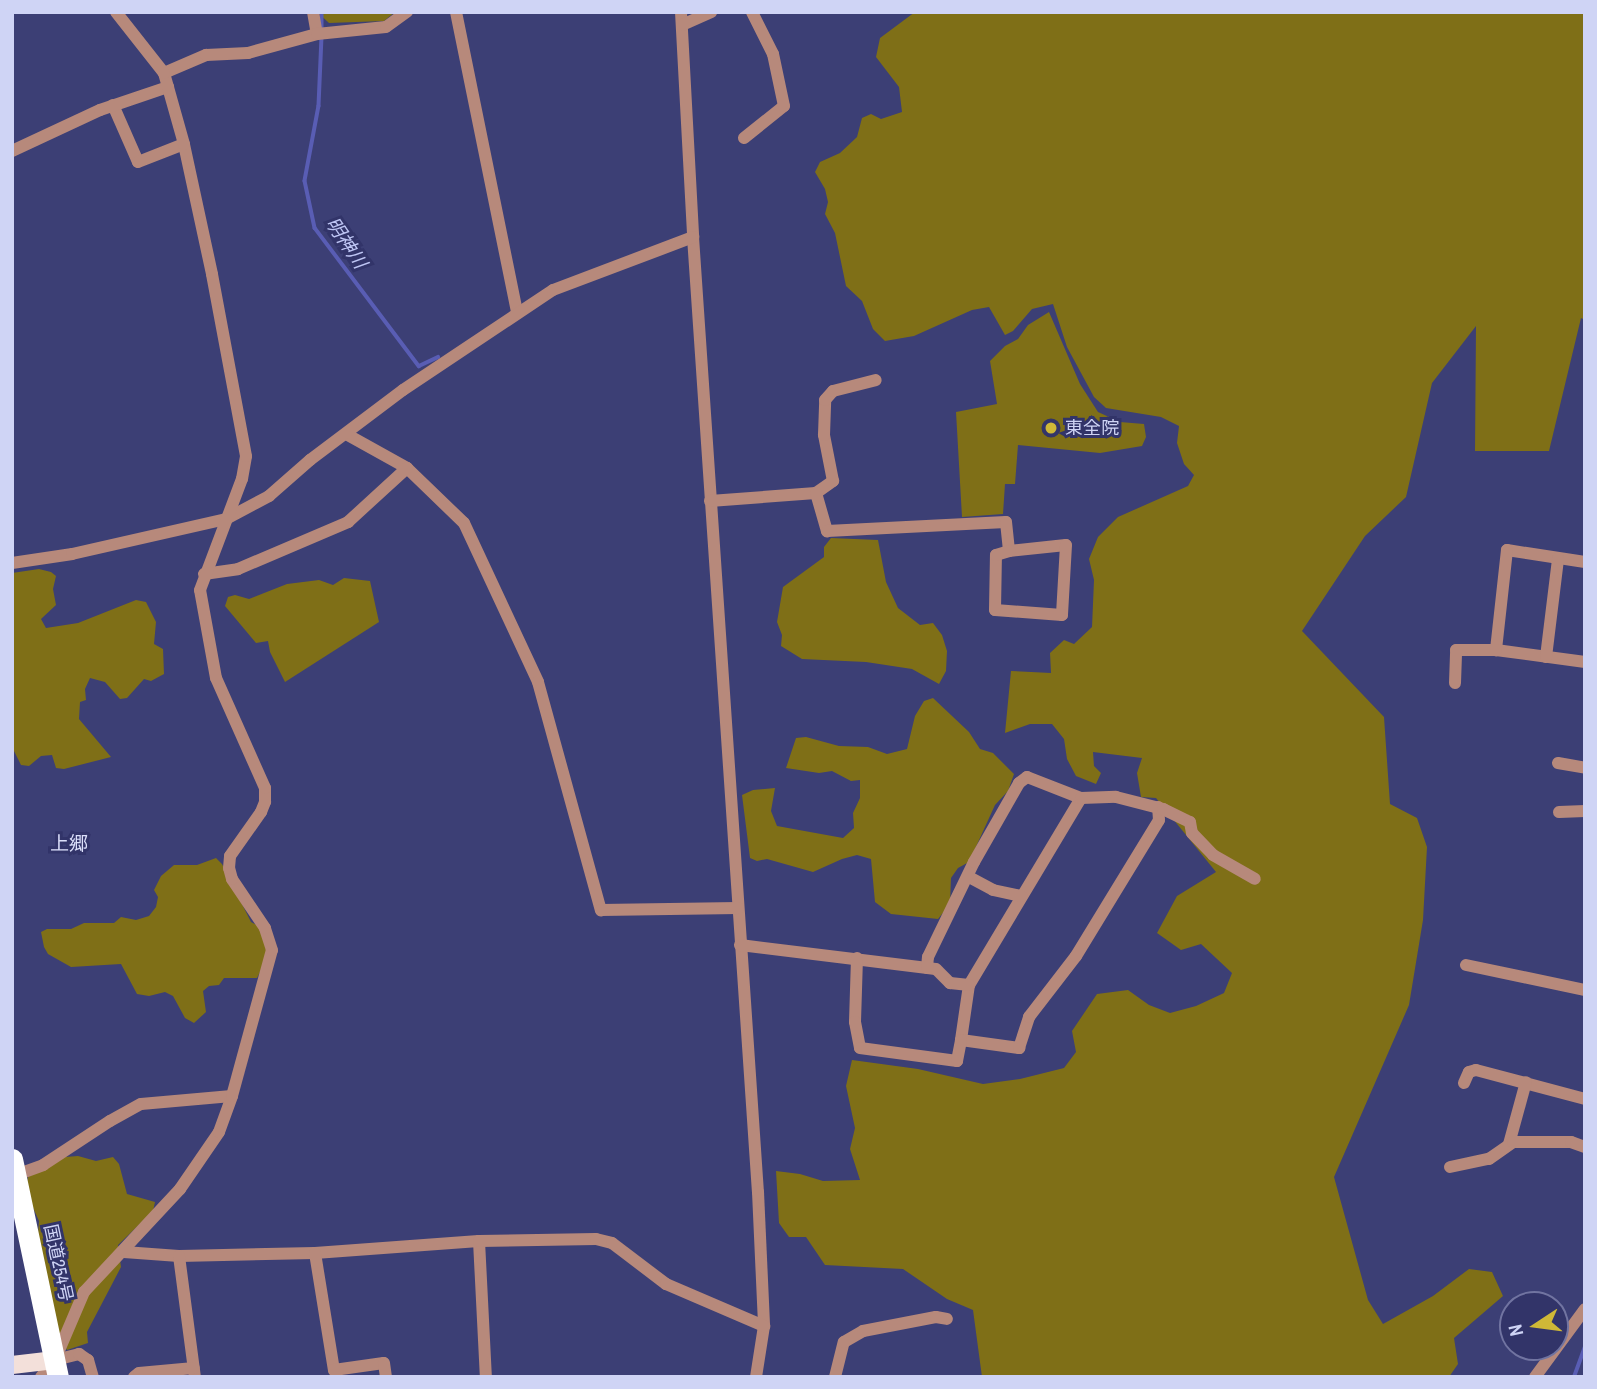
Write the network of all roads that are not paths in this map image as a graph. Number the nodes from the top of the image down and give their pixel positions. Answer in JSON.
{"nodes":[{"id":1,"x":116,"y":12,"type":"edge"},
{"id":2,"x":313,"y":12,"type":"edge"},
{"id":3,"x":407,"y":12,"type":"edge"},
{"id":4,"x":457,"y":12,"type":"edge"},
{"id":5,"x":711,"y":12,"type":"edge"},
{"id":6,"x":752,"y":12,"type":"edge"},
{"id":7,"x":682,"y":19,"type":"edge"},
{"id":8,"x":323,"y":33,"type":"junction"},
{"id":9,"x":164,"y":73,"type":"junction"},
{"id":10,"x":168,"y":87,"type":"junction"},
{"id":11,"x":113,"y":105,"type":"junction"},
{"id":12,"x":744,"y":138,"type":"dead end"},
{"id":13,"x":184,"y":144,"type":"junction"},
{"id":14,"x":12,"y":151,"type":"edge"},
{"id":15,"x":693,"y":237,"type":"junction"},
{"id":16,"x":517,"y":313,"type":"junction"},
{"id":17,"x":876,"y":380,"type":"dead end"},
{"id":18,"x":346,"y":434,"type":"junction"},
{"id":19,"x":407,"y":468,"type":"junction"},
{"id":20,"x":816,"y":493,"type":"junction"},
{"id":21,"x":710,"y":501,"type":"junction"},
{"id":22,"x":226,"y":519,"type":"junction"},
{"id":23,"x":1009,"y":551,"type":"junction"},
{"id":24,"x":1558,"y":559,"type":"junction"},
{"id":25,"x":1585,"y":562,"type":"edge"},
{"id":26,"x":12,"y":563,"type":"edge"},
{"id":27,"x":204,"y":574,"type":"junction"},
{"id":28,"x":1496,"y":650,"type":"junction"},
{"id":29,"x":1546,"y":657,"type":"junction"},
{"id":30,"x":1585,"y":662,"type":"edge"},
{"id":31,"x":1455,"y":683,"type":"dead end"},
{"id":32,"x":1558,"y":763,"type":"dead end"},
{"id":33,"x":1585,"y":767,"type":"edge"},
{"id":34,"x":1081,"y":798,"type":"junction"},
{"id":35,"x":1158,"y":807,"type":"junction"},
{"id":36,"x":1585,"y":811,"type":"edge"},
{"id":37,"x":1559,"y":812,"type":"dead end"},
{"id":38,"x":969,"y":877,"type":"junction"},
{"id":39,"x":1255,"y":879,"type":"dead end"},
{"id":40,"x":1021,"y":896,"type":"junction"},
{"id":41,"x":738,"y":908,"type":"junction"},
{"id":42,"x":740,"y":945,"type":"junction"},
{"id":43,"x":857,"y":958,"type":"junction"},
{"id":44,"x":1466,"y":965,"type":"dead end"},
{"id":45,"x":927,"y":968,"type":"junction"},
{"id":46,"x":970,"y":985,"type":"junction"},
{"id":47,"x":1585,"y":990,"type":"edge"},
{"id":48,"x":961,"y":1040,"type":"junction"},
{"id":49,"x":1464,"y":1083,"type":"dead end"},
{"id":50,"x":1527,"y":1083,"type":"junction"},
{"id":51,"x":232,"y":1096,"type":"junction"},
{"id":52,"x":1585,"y":1099,"type":"edge"},
{"id":53,"x":1510,"y":1144,"type":"junction"},
{"id":54,"x":1585,"y":1147,"type":"edge"},
{"id":55,"x":14,"y":1167,"type":"edge"},
{"id":56,"x":1450,"y":1167,"type":"dead end"},
{"id":57,"x":479,"y":1241,"type":"junction"},
{"id":58,"x":124,"y":1252,"type":"junction"},
{"id":59,"x":315,"y":1253,"type":"junction"},
{"id":60,"x":179,"y":1256,"type":"junction"},
{"id":61,"x":1585,"y":1309,"type":"edge"},
{"id":62,"x":947,"y":1319,"type":"dead end"},
{"id":63,"x":764,"y":1326,"type":"junction"},
{"id":64,"x":12,"y":1365,"type":"edge"},
{"id":65,"x":56,"y":1368,"type":"edge"},
{"id":66,"x":194,"y":1372,"type":"edge"},
{"id":67,"x":41,"y":1377,"type":"edge"},
{"id":68,"x":93,"y":1377,"type":"edge"},
{"id":69,"x":134,"y":1377,"type":"edge"},
{"id":70,"x":386,"y":1377,"type":"edge"},
{"id":71,"x":486,"y":1377,"type":"edge"},
{"id":72,"x":756,"y":1377,"type":"edge"},
{"id":73,"x":835,"y":1377,"type":"edge"},
{"id":74,"x":1535,"y":1377,"type":"edge"}],
"edges":[{"from":1,"to":9,"type":"street"},
{"from":2,"to":8,"type":"street"},
{"from":3,"to":8,"type":"street"},
{"from":4,"to":16,"type":"street"},
{"from":5,"to":7,"type":"street"},
{"from":6,"to":12,"type":"street"},
{"from":7,"to":15,"type":"street"},
{"from":8,"to":9,"type":"street"},
{"from":9,"to":10,"type":"street"},
{"from":10,"to":11,"type":"street"},
{"from":10,"to":13,"type":"street"},
{"from":11,"to":13,"type":"street"},
{"from":11,"to":14,"type":"street"},
{"from":13,"to":22,"type":"street"},
{"from":15,"to":16,"type":"street"},
{"from":15,"to":21,"type":"street"},
{"from":16,"to":18,"type":"street"},
{"from":17,"to":20,"type":"street"},
{"from":18,"to":19,"type":"street"},
{"from":18,"to":22,"type":"street"},
{"from":19,"to":27,"type":"street"},
{"from":19,"to":41,"type":"street"},
{"from":20,"to":21,"type":"street"},
{"from":20,"to":23,"type":"street"},
{"from":21,"to":41,"type":"street"},
{"from":22,"to":26,"type":"street"},
{"from":22,"to":27,"type":"street"},
{"from":23,"to":23,"type":"street"},
{"from":24,"to":25,"type":"street"},
{"from":24,"to":28,"type":"street"},
{"from":24,"to":29,"type":"street"},
{"from":27,"to":51,"type":"street"},
{"from":28,"to":29,"type":"street"},
{"from":28,"to":31,"type":"street"},
{"from":29,"to":30,"type":"street"},
{"from":32,"to":33,"type":"street"},
{"from":34,"to":35,"type":"street"},
{"from":34,"to":38,"type":"street"},
{"from":34,"to":40,"type":"street"},
{"from":35,"to":39,"type":"street"},
{"from":35,"to":48,"type":"street"},
{"from":36,"to":37,"type":"street"},
{"from":38,"to":40,"type":"street"},
{"from":38,"to":45,"type":"street"},
{"from":40,"to":46,"type":"street"},
{"from":41,"to":42,"type":"street"},
{"from":42,"to":43,"type":"street"},
{"from":42,"to":63,"type":"street"},
{"from":43,"to":45,"type":"street"},
{"from":43,"to":48,"type":"street"},
{"from":44,"to":47,"type":"street"},
{"from":45,"to":46,"type":"street"},
{"from":46,"to":48,"type":"street"},
{"from":49,"to":50,"type":"street"},
{"from":50,"to":52,"type":"street"},
{"from":50,"to":53,"type":"street"},
{"from":51,"to":55,"type":"street"},
{"from":51,"to":58,"type":"street"},
{"from":53,"to":54,"type":"street"},
{"from":53,"to":56,"type":"street"},
{"from":55,"to":65,"type":"highway","name":"国道254号"},
{"from":57,"to":59,"type":"street"},
{"from":57,"to":63,"type":"street"},
{"from":57,"to":71,"type":"street"},
{"from":58,"to":60,"type":"street"},
{"from":58,"to":65,"type":"street"},
{"from":59,"to":60,"type":"street"},
{"from":59,"to":70,"type":"street"},
{"from":60,"to":66,"type":"street"},
{"from":61,"to":74,"type":"street"},
{"from":62,"to":73,"type":"street"},
{"from":63,"to":72,"type":"street"},
{"from":64,"to":65,"type":"main road"},
{"from":65,"to":67,"type":"street"},
{"from":65,"to":68,"type":"street"},
{"from":66,"to":69,"type":"street"}]}
